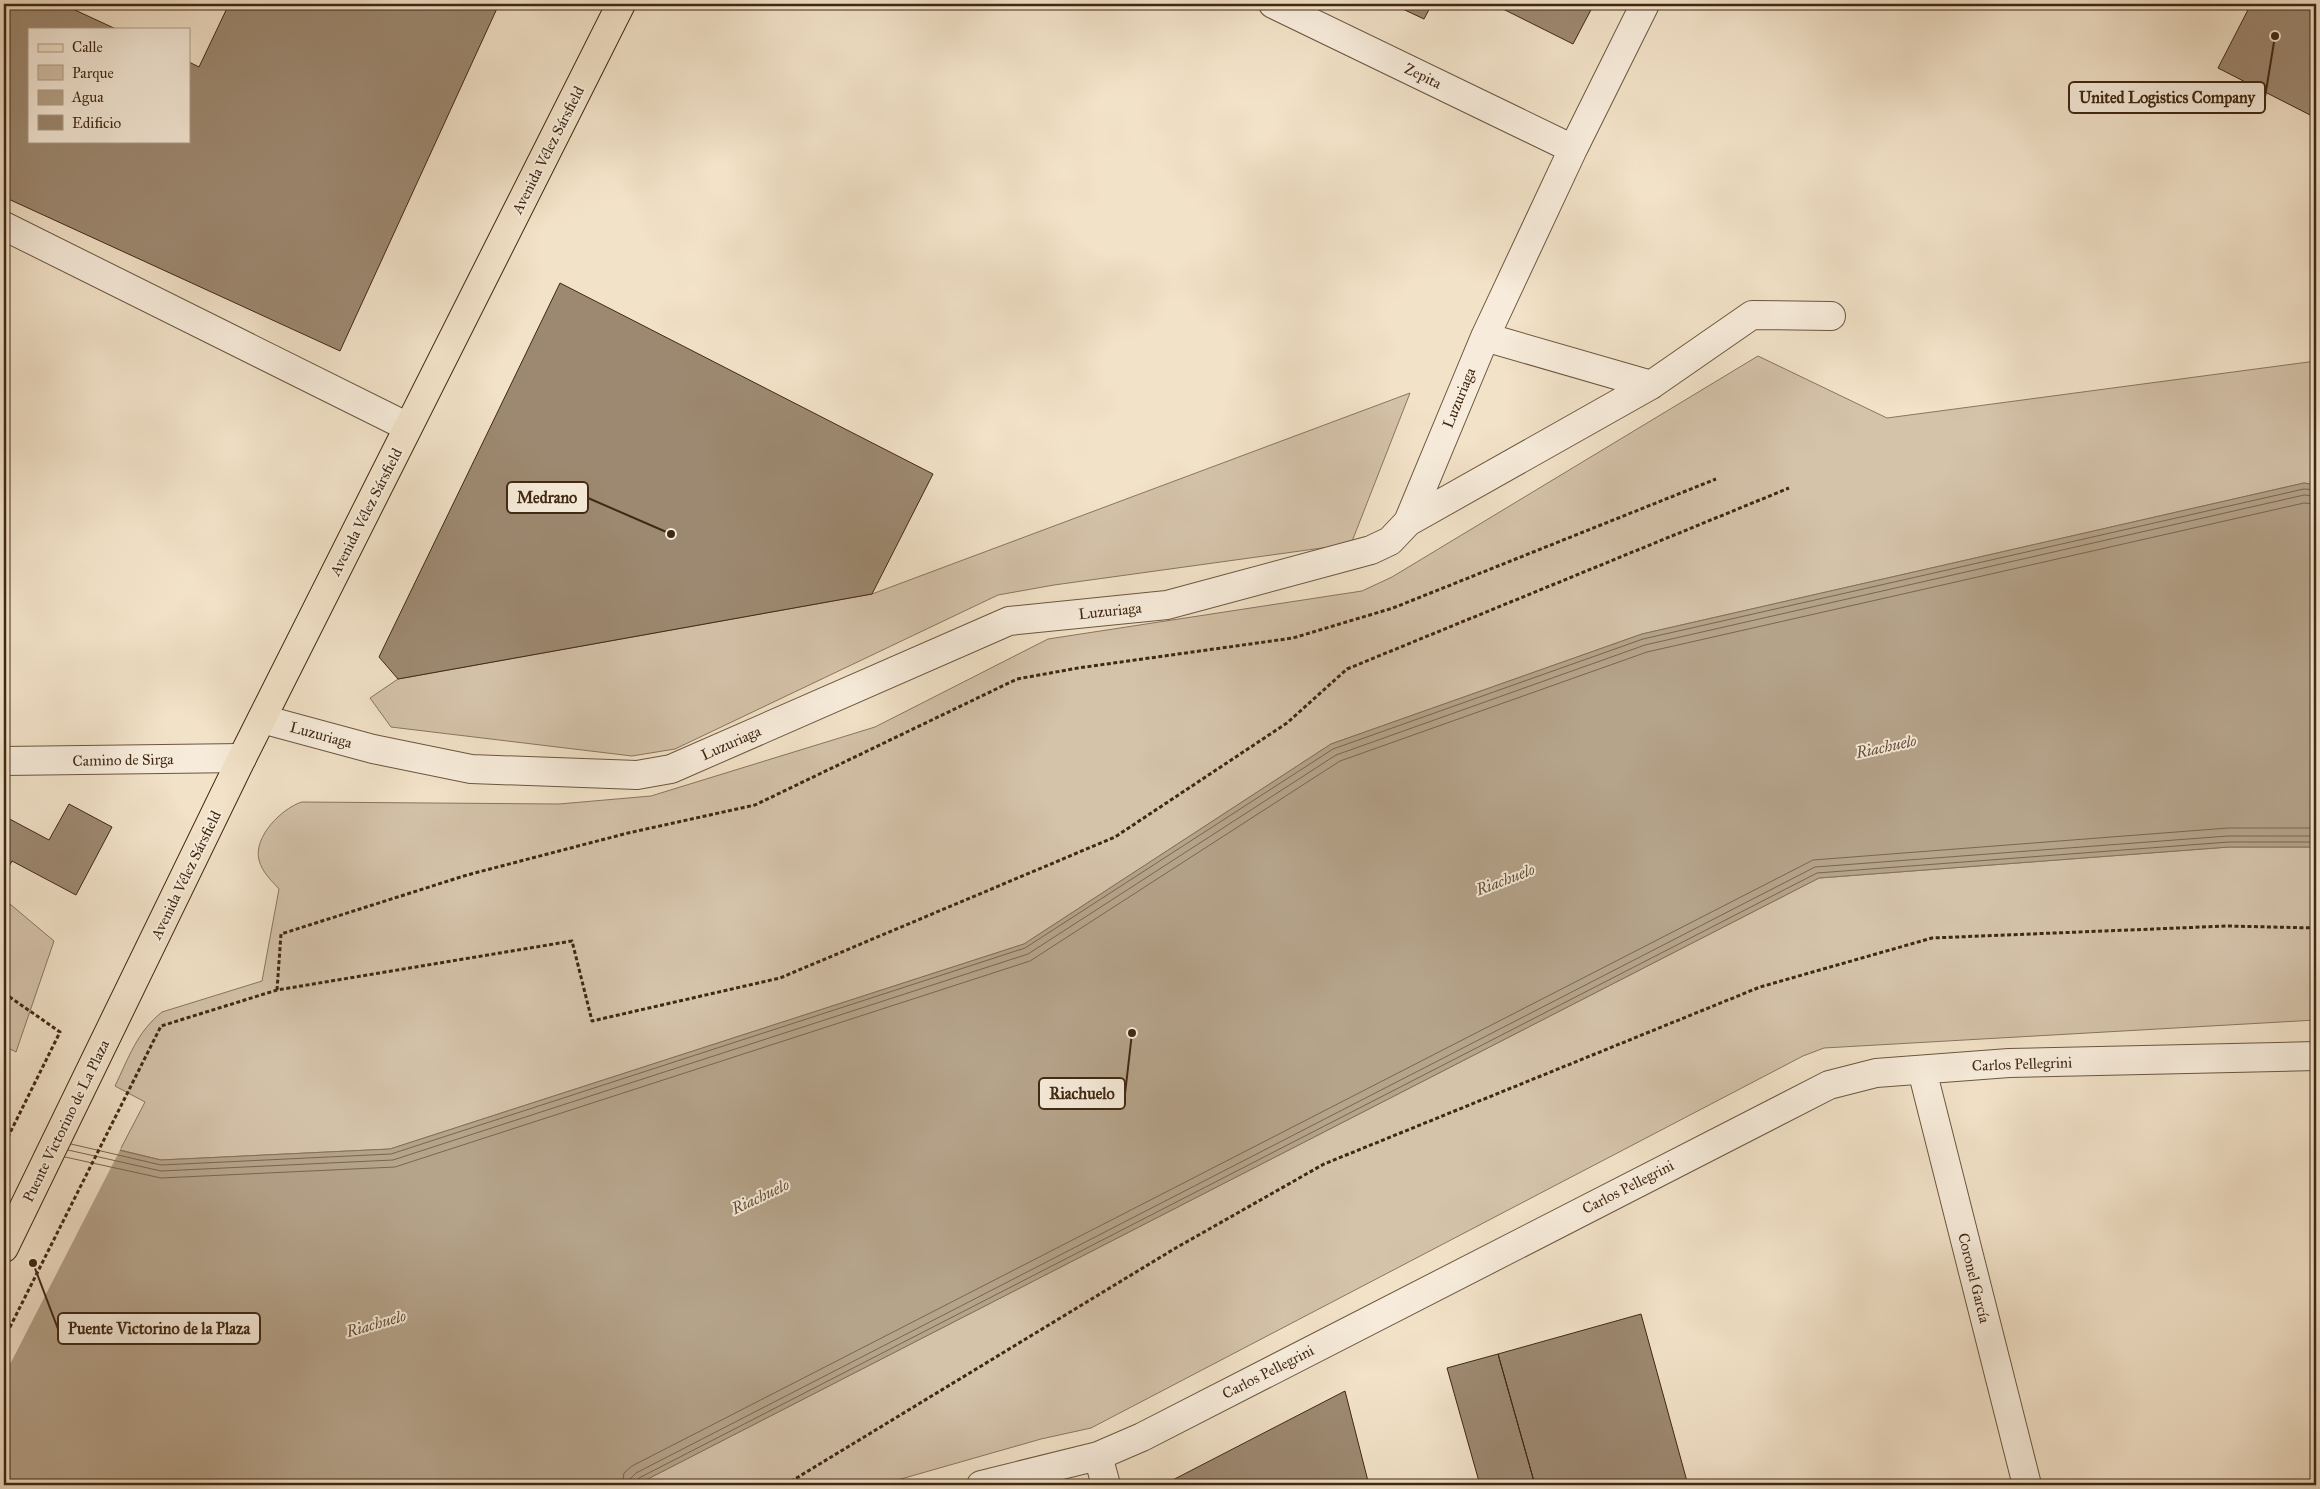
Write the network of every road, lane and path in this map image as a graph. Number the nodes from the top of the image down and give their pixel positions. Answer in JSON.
{"nodes":[{"id":1,"x":621,"y":4,"type":"edge"},
{"id":2,"x":1273,"y":4,"type":"edge"},
{"id":3,"x":1646,"y":4,"type":"edge"},
{"id":4,"x":1573,"y":149,"type":"junction"},
{"id":5,"x":4,"y":226,"type":"edge"},
{"id":6,"x":1831,"y":316,"type":"dead end"},
{"id":7,"x":1485,"y":337,"type":"junction"},
{"id":8,"x":1651,"y":385,"type":"junction"},
{"id":9,"x":408,"y":427,"type":"junction"},
{"id":10,"x":1716,"y":479,"type":"dead end"},
{"id":11,"x":1789,"y":488,"type":"dead end"},
{"id":12,"x":1408,"y":522,"type":"junction"},
{"id":13,"x":262,"y":719,"type":"junction"},
{"id":14,"x":242,"y":758,"type":"junction"},
{"id":15,"x":4,"y":761,"type":"edge"},
{"id":16,"x":2316,"y":928,"type":"edge"},
{"id":17,"x":276,"y":990,"type":"junction"},
{"id":18,"x":4,"y":993,"type":"edge"},
{"id":19,"x":115,"y":1022,"type":"joint"},
{"id":20,"x":2316,"y":1056,"type":"edge"},
{"id":21,"x":1922,"y":1070,"type":"junction"},
{"id":22,"x":4,"y":1145,"type":"edge"},
{"id":23,"x":4,"y":1248,"type":"edge"},
{"id":24,"x":4,"y":1339,"type":"edge"},
{"id":25,"x":1098,"y":1456,"type":"junction"},
{"id":26,"x":785,"y":1485,"type":"edge"},
{"id":27,"x":981,"y":1485,"type":"edge"},
{"id":28,"x":1106,"y":1485,"type":"edge"},
{"id":29,"x":2027,"y":1485,"type":"edge"}],
"edges":[{"from":1,"to":9,"type":"main road","name":"Avenida Vélez Sársfield"},
{"from":2,"to":4,"type":"street","name":"Zepita"},
{"from":3,"to":4,"type":"street","name":"Luzuriaga"},
{"from":4,"to":7,"type":"street","name":"Luzuriaga"},
{"from":5,"to":9,"type":"street"},
{"from":6,"to":8,"type":"street"},
{"from":7,"to":8,"type":"street"},
{"from":7,"to":12,"type":"street","name":"Luzuriaga"},
{"from":8,"to":12,"type":"street"},
{"from":9,"to":13,"type":"main road","name":"Avenida Vélez Sársfield"},
{"from":10,"to":17,"type":"path"},
{"from":11,"to":17,"type":"path"},
{"from":12,"to":13,"type":"street","name":"Luzuriaga"},
{"from":13,"to":14,"type":"main road","name":"Avenida Vélez Sársfield"},
{"from":14,"to":15,"type":"street","name":"Camino de Sirga"},
{"from":14,"to":19,"type":"main road","name":"Avenida Vélez Sársfield"},
{"from":16,"to":26,"type":"path"},
{"from":17,"to":24,"type":"path"},
{"from":18,"to":22,"type":"path"},
{"from":19,"to":23,"type":"main road","name":"Puente Victorino de La Plaza"},
{"from":20,"to":21,"type":"street","name":"Carlos Pellegrini"},
{"from":21,"to":25,"type":"street","name":"Carlos Pellegrini"},
{"from":21,"to":29,"type":"street","name":"Coronel García"},
{"from":25,"to":27,"type":"street","name":"Carlos Pellegrini"},
{"from":25,"to":28,"type":"street"}]}
